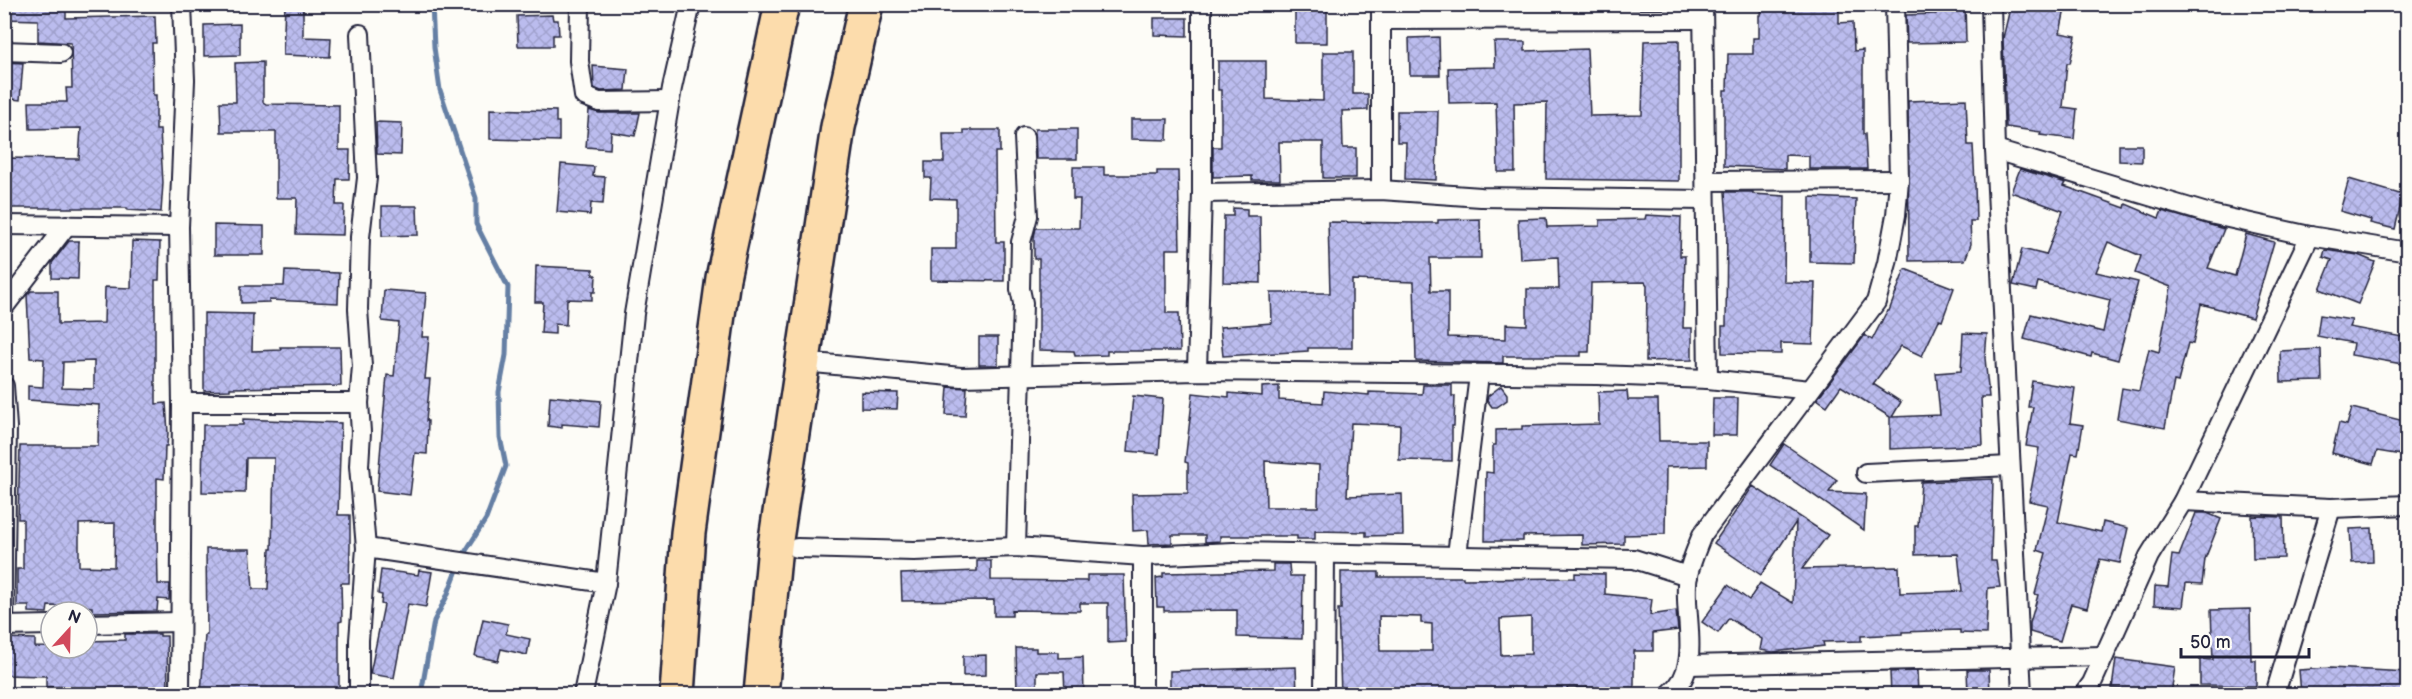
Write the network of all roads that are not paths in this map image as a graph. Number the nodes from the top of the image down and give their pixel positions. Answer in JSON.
{"nodes":[{"id":1,"x":182,"y":4,"type":"edge"},
{"id":2,"x":580,"y":4,"type":"edge"},
{"id":3,"x":691,"y":4,"type":"edge"},
{"id":4,"x":782,"y":4,"type":"edge"},
{"id":5,"x":866,"y":4,"type":"edge"},
{"id":6,"x":1202,"y":4,"type":"edge"},
{"id":7,"x":1895,"y":4,"type":"edge"},
{"id":8,"x":1991,"y":4,"type":"edge"},
{"id":9,"x":1381,"y":12,"type":"edge"},
{"id":10,"x":1703,"y":12,"type":"edge"},
{"id":11,"x":360,"y":34,"type":"dead end"},
{"id":12,"x":4,"y":51,"type":"edge"},
{"id":13,"x":61,"y":53,"type":"dead end"},
{"id":14,"x":670,"y":101,"type":"junction"},
{"id":15,"x":1024,"y":137,"type":"dead end"},
{"id":16,"x":1995,"y":150,"type":"junction"},
{"id":17,"x":1899,"y":180,"type":"junction"},
{"id":18,"x":1706,"y":181,"type":"junction"},
{"id":19,"x":1381,"y":190,"type":"junction"},
{"id":20,"x":1202,"y":193,"type":"junction"},
{"id":21,"x":1705,"y":200,"type":"junction"},
{"id":22,"x":4,"y":225,"type":"edge"},
{"id":23,"x":67,"y":225,"type":"junction"},
{"id":24,"x":179,"y":227,"type":"junction"},
{"id":25,"x":2310,"y":236,"type":"junction"},
{"id":26,"x":2408,"y":252,"type":"edge"},
{"id":27,"x":4,"y":307,"type":"edge"},
{"id":28,"x":804,"y":362,"type":"junction"},
{"id":29,"x":1197,"y":371,"type":"junction"},
{"id":30,"x":1479,"y":375,"type":"junction"},
{"id":31,"x":1019,"y":376,"type":"junction"},
{"id":32,"x":1708,"y":379,"type":"junction"},
{"id":33,"x":4,"y":386,"type":"edge"},
{"id":34,"x":1809,"y":390,"type":"junction"},
{"id":35,"x":182,"y":403,"type":"junction"},
{"id":36,"x":359,"y":403,"type":"junction"},
{"id":37,"x":2010,"y":466,"type":"junction"},
{"id":38,"x":1866,"y":473,"type":"dead end"},
{"id":39,"x":2183,"y":501,"type":"junction"},
{"id":40,"x":2408,"y":505,"type":"edge"},
{"id":41,"x":2331,"y":508,"type":"junction"},
{"id":42,"x":1016,"y":547,"type":"junction"},
{"id":43,"x":366,"y":548,"type":"junction"},
{"id":44,"x":797,"y":548,"type":"dead end"},
{"id":45,"x":1325,"y":553,"type":"junction"},
{"id":46,"x":1457,"y":555,"type":"junction"},
{"id":47,"x":1143,"y":556,"type":"junction"},
{"id":48,"x":1688,"y":576,"type":"junction"},
{"id":49,"x":606,"y":584,"type":"junction"},
{"id":50,"x":180,"y":622,"type":"junction"},
{"id":51,"x":99,"y":624,"type":"edge"},
{"id":52,"x":4,"y":625,"type":"edge"},
{"id":53,"x":39,"y":625,"type":"edge"},
{"id":54,"x":2019,"y":656,"type":"junction"},
{"id":55,"x":2104,"y":656,"type":"junction"},
{"id":56,"x":1688,"y":665,"type":"junction"},
{"id":57,"x":180,"y":694,"type":"edge"},
{"id":58,"x":359,"y":694,"type":"edge"},
{"id":59,"x":583,"y":694,"type":"edge"},
{"id":60,"x":677,"y":694,"type":"edge"},
{"id":61,"x":761,"y":694,"type":"edge"},
{"id":62,"x":1143,"y":694,"type":"edge"},
{"id":63,"x":1324,"y":694,"type":"edge"},
{"id":64,"x":1670,"y":694,"type":"edge"},
{"id":65,"x":2022,"y":694,"type":"edge"},
{"id":66,"x":2084,"y":694,"type":"edge"},
{"id":67,"x":2275,"y":694,"type":"edge"}],
"edges":[{"from":1,"to":24,"type":"street"},
{"from":2,"to":14,"type":"street"},
{"from":3,"to":14,"type":"street"},
{"from":4,"to":60,"type":"highway"},
{"from":5,"to":28,"type":"highway"},
{"from":6,"to":20,"type":"street"},
{"from":7,"to":17,"type":"street"},
{"from":8,"to":16,"type":"street"},
{"from":9,"to":10,"type":"street"},
{"from":9,"to":19,"type":"street"},
{"from":10,"to":18,"type":"street"},
{"from":11,"to":36,"type":"street"},
{"from":12,"to":13,"type":"street"},
{"from":14,"to":49,"type":"street"},
{"from":15,"to":31,"type":"street"},
{"from":16,"to":25,"type":"street"},
{"from":16,"to":37,"type":"street"},
{"from":17,"to":18,"type":"street"},
{"from":17,"to":34,"type":"street"},
{"from":18,"to":21,"type":"street"},
{"from":19,"to":20,"type":"street"},
{"from":19,"to":21,"type":"street"},
{"from":20,"to":29,"type":"street"},
{"from":21,"to":32,"type":"street"},
{"from":22,"to":23,"type":"street"},
{"from":23,"to":24,"type":"street"},
{"from":23,"to":27,"type":"street"},
{"from":24,"to":35,"type":"street"},
{"from":25,"to":26,"type":"street"},
{"from":25,"to":39,"type":"street"},
{"from":28,"to":31,"type":"street"},
{"from":28,"to":61,"type":"highway"},
{"from":29,"to":30,"type":"street"},
{"from":29,"to":31,"type":"street"},
{"from":30,"to":32,"type":"street"},
{"from":30,"to":46,"type":"street"},
{"from":31,"to":42,"type":"street"},
{"from":32,"to":34,"type":"street"},
{"from":33,"to":52,"type":"street"},
{"from":34,"to":48,"type":"street"},
{"from":35,"to":36,"type":"street"},
{"from":35,"to":50,"type":"street"},
{"from":36,"to":43,"type":"street"},
{"from":37,"to":38,"type":"street"},
{"from":37,"to":54,"type":"street"},
{"from":39,"to":41,"type":"street"},
{"from":39,"to":55,"type":"street"},
{"from":40,"to":41,"type":"street"},
{"from":41,"to":67,"type":"street"},
{"from":42,"to":44,"type":"street"},
{"from":42,"to":47,"type":"street"},
{"from":43,"to":49,"type":"street"},
{"from":43,"to":58,"type":"street"},
{"from":45,"to":46,"type":"street"},
{"from":45,"to":47,"type":"street"},
{"from":45,"to":63,"type":"street"},
{"from":46,"to":48,"type":"street"},
{"from":47,"to":62,"type":"street"},
{"from":48,"to":56,"type":"street"},
{"from":49,"to":59,"type":"street"},
{"from":50,"to":51,"type":"street"},
{"from":50,"to":57,"type":"street"},
{"from":52,"to":53,"type":"street"},
{"from":54,"to":55,"type":"street"},
{"from":54,"to":56,"type":"street"},
{"from":54,"to":65,"type":"street"},
{"from":55,"to":66,"type":"street"},
{"from":56,"to":64,"type":"street"}]}
